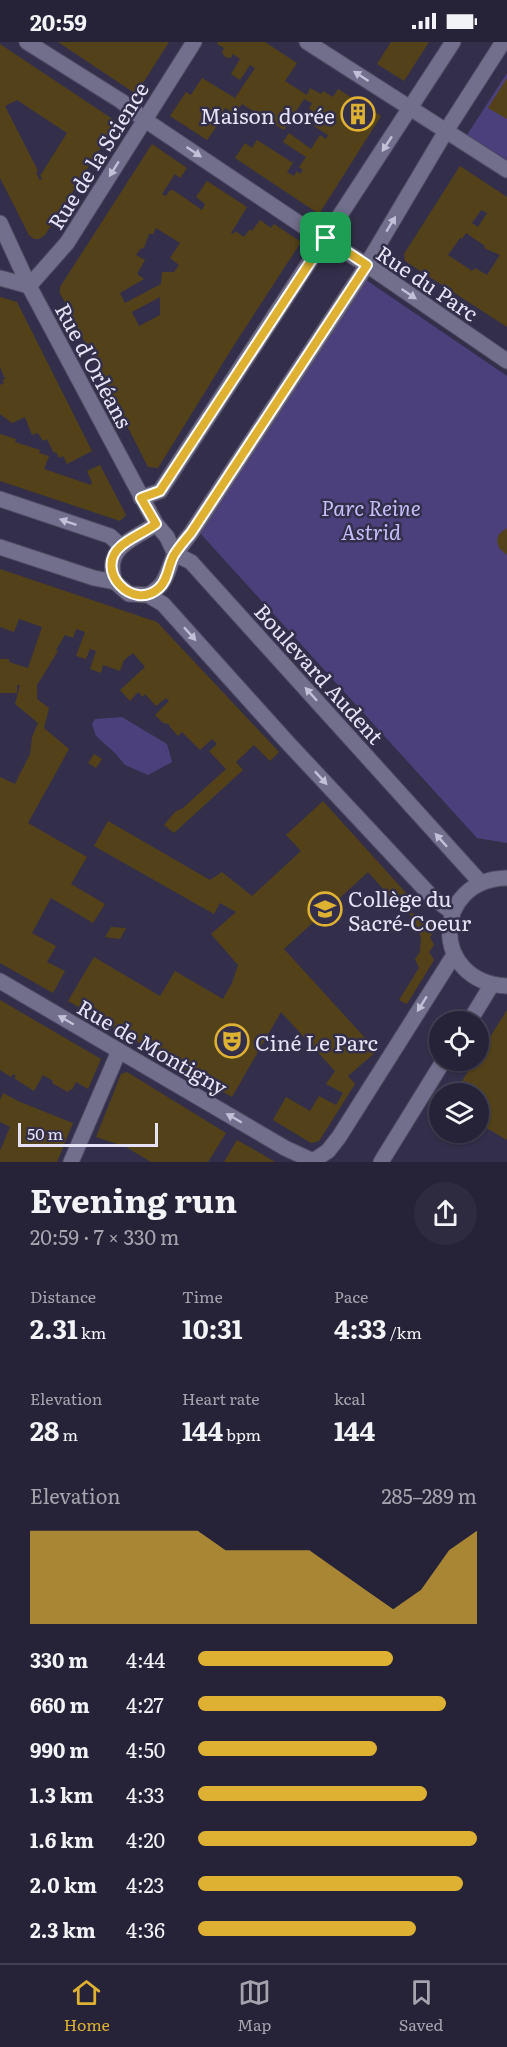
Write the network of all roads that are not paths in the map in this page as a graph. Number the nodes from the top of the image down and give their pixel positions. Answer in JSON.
{"nodes":[{"id":1,"x":27,"y":42,"type":"edge"},
{"id":2,"x":194,"y":42,"type":"edge"},
{"id":3,"x":307,"y":42,"type":"edge"},
{"id":4,"x":453,"y":42,"type":"edge"},
{"id":5,"x":503,"y":42,"type":"edge"},
{"id":6,"x":410,"y":108,"type":"junction"},
{"id":7,"x":145,"y":120,"type":"junction"},
{"id":8,"x":446,"y":132,"type":"junction"},
{"id":9,"x":507,"y":170,"type":"edge"},
{"id":10,"x":0,"y":224,"type":"edge"},
{"id":11,"x":326,"y":238,"type":"junction"},
{"id":12,"x":367,"y":265,"type":"junction"},
{"id":13,"x":0,"y":278,"type":"edge"},
{"id":14,"x":29,"y":286,"type":"junction"},
{"id":15,"x":507,"y":361,"type":"edge"},
{"id":16,"x":141,"y":498,"type":"junction"},
{"id":17,"x":0,"y":499,"type":"edge"},
{"id":18,"x":156,"y":524,"type":"junction"},
{"id":19,"x":121,"y":546,"type":"junction"},
{"id":20,"x":0,"y":547,"type":"edge"},
{"id":21,"x":175,"y":554,"type":"junction"},
{"id":22,"x":115,"y":582,"type":"junction"},
{"id":23,"x":148,"y":595,"type":"junction"},
{"id":24,"x":507,"y":878,"type":"edge"},
{"id":25,"x":481,"y":883,"type":"junction"},
{"id":26,"x":452,"y":912,"type":"junction"},
{"id":27,"x":454,"y":955,"type":"junction"},
{"id":28,"x":0,"y":981,"type":"edge"},
{"id":29,"x":491,"y":986,"type":"junction"},
{"id":30,"x":507,"y":986,"type":"edge"},
{"id":31,"x":476,"y":1011,"type":"edge"},
{"id":32,"x":119,"y":1051,"type":"junction"},
{"id":33,"x":437,"y":1071,"type":"edge"},
{"id":34,"x":71,"y":1162,"type":"edge"},
{"id":35,"x":381,"y":1162,"type":"edge"}],
"edges":[{"from":1,"to":7,"type":"street","name":"Rue du Parc"},
{"from":2,"to":7,"type":"street","name":"Rue de la Science"},
{"from":6,"to":3,"type":"street","one_way":true},
{"from":4,"to":6,"type":"street"},
{"from":5,"to":8,"type":"street"},
{"from":6,"to":8,"type":"street"},
{"from":6,"to":11,"type":"street","one_way":true},
{"from":7,"to":11,"type":"street","name":"Rue du Parc","one_way":true},
{"from":7,"to":14,"type":"street","name":"Rue de la Science","one_way":true},
{"from":8,"to":9,"type":"street"},
{"from":12,"to":8,"type":"street","one_way":true},
{"from":10,"to":14,"type":"street","name":"Rue d'Orléans"},
{"from":11,"to":12,"type":"street","name":"Rue du Parc"},
{"from":11,"to":16,"type":"street"},
{"from":12,"to":15,"type":"street","name":"Rue du Parc","one_way":true},
{"from":12,"to":21,"type":"street"},
{"from":13,"to":14,"type":"street"},
{"from":14,"to":16,"type":"street","name":"Rue d'Orléans"},
{"from":16,"to":18,"type":"street","name":"Rue d'Orléans"},
{"from":19,"to":17,"type":"street","one_way":true},
{"from":18,"to":19,"type":"street"},
{"from":18,"to":21,"type":"street","name":"Boulevard Audent"},
{"from":19,"to":22,"type":"street"},
{"from":20,"to":22,"type":"street"},
{"from":21,"to":23,"type":"street"},
{"from":25,"to":21,"type":"street","name":"Boulevard Audent","one_way":true},
{"from":22,"to":23,"type":"street"},
{"from":23,"to":26,"type":"street","one_way":true},
{"from":24,"to":25,"type":"street"},
{"from":25,"to":26,"type":"street"},
{"from":26,"to":27,"type":"street"},
{"from":27,"to":29,"type":"street"},
{"from":27,"to":32,"type":"street","name":"Rue de Montigny","one_way":true},
{"from":32,"to":28,"type":"street","name":"Rue de Montigny","one_way":true},
{"from":29,"to":30,"type":"street"},
{"from":29,"to":31,"type":"street"},
{"from":32,"to":34,"type":"street"},
{"from":33,"to":35,"type":"street"}]}
